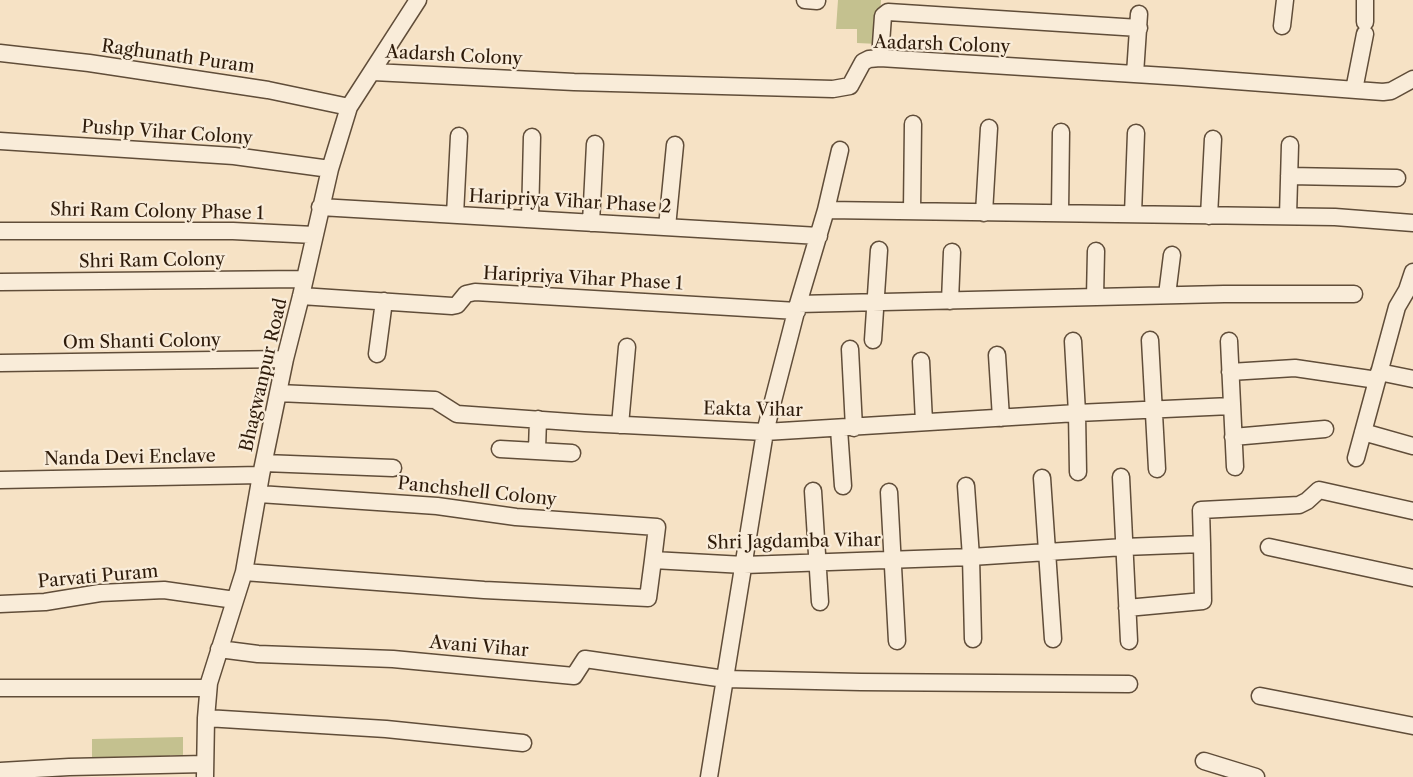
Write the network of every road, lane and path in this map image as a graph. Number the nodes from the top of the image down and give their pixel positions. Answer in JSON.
{"nodes":[{"id":1,"x":418,"y":0,"type":"edge"},
{"id":2,"x":1285,"y":0,"type":"edge"},
{"id":3,"x":1365,"y":0,"type":"edge"},
{"id":4,"x":1282,"y":26,"type":"dead end"},
{"id":5,"x":0,"y":53,"type":"edge"},
{"id":6,"x":880,"y":58,"type":"junction"},
{"id":7,"x":373,"y":72,"type":"junction"},
{"id":8,"x":1135,"y":74,"type":"junction"},
{"id":9,"x":1413,"y":79,"type":"edge"},
{"id":10,"x":1354,"y":90,"type":"junction"},
{"id":11,"x":349,"y":107,"type":"junction"},
{"id":12,"x":913,"y":124,"type":"dead end"},
{"id":13,"x":989,"y":128,"type":"dead end"},
{"id":14,"x":1061,"y":132,"type":"dead end"},
{"id":15,"x":1136,"y":133,"type":"dead end"},
{"id":16,"x":459,"y":136,"type":"dead end"},
{"id":17,"x":532,"y":137,"type":"dead end"},
{"id":18,"x":1213,"y":139,"type":"dead end"},
{"id":19,"x":0,"y":141,"type":"edge"},
{"id":20,"x":595,"y":144,"type":"dead end"},
{"id":21,"x":675,"y":145,"type":"dead end"},
{"id":22,"x":1290,"y":145,"type":"dead end"},
{"id":23,"x":840,"y":150,"type":"dead end"},
{"id":24,"x":330,"y":169,"type":"junction"},
{"id":25,"x":1289,"y":176,"type":"junction"},
{"id":26,"x":1397,"y":178,"type":"dead end"},
{"id":27,"x":320,"y":207,"type":"junction"},
{"id":28,"x":826,"y":210,"type":"junction"},
{"id":29,"x":912,"y":212,"type":"junction"},
{"id":30,"x":984,"y":213,"type":"junction"},
{"id":31,"x":1060,"y":213,"type":"junction"},
{"id":32,"x":1133,"y":214,"type":"junction"},
{"id":33,"x":455,"y":215,"type":"junction"},
{"id":34,"x":1209,"y":216,"type":"junction"},
{"id":35,"x":1288,"y":216,"type":"junction"},
{"id":36,"x":530,"y":219,"type":"junction"},
{"id":37,"x":591,"y":223,"type":"junction"},
{"id":38,"x":1413,"y":223,"type":"edge"},
{"id":39,"x":667,"y":227,"type":"junction"},
{"id":40,"x":0,"y":231,"type":"edge"},
{"id":41,"x":314,"y":235,"type":"junction"},
{"id":42,"x":819,"y":236,"type":"junction"},
{"id":43,"x":879,"y":250,"type":"dead end"},
{"id":44,"x":1096,"y":251,"type":"dead end"},
{"id":45,"x":952,"y":252,"type":"dead end"},
{"id":46,"x":1172,"y":255,"type":"dead end"},
{"id":47,"x":1413,"y":272,"type":"edge"},
{"id":48,"x":304,"y":279,"type":"junction"},
{"id":49,"x":0,"y":282,"type":"edge"},
{"id":50,"x":1354,"y":294,"type":"dead end"},
{"id":51,"x":1167,"y":295,"type":"junction"},
{"id":52,"x":301,"y":296,"type":"junction"},
{"id":53,"x":1095,"y":297,"type":"junction"},
{"id":54,"x":384,"y":301,"type":"junction"},
{"id":55,"x":950,"y":301,"type":"junction"},
{"id":56,"x":876,"y":302,"type":"junction"},
{"id":57,"x":798,"y":308,"type":"junction"},
{"id":58,"x":873,"y":340,"type":"dead end"},
{"id":59,"x":1150,"y":340,"type":"dead end"},
{"id":60,"x":1229,"y":340,"type":"dead end"},
{"id":61,"x":1073,"y":341,"type":"dead end"},
{"id":62,"x":627,"y":347,"type":"dead end"},
{"id":63,"x":850,"y":349,"type":"dead end"},
{"id":64,"x":377,"y":354,"type":"dead end"},
{"id":65,"x":997,"y":355,"type":"dead end"},
{"id":66,"x":285,"y":358,"type":"junction"},
{"id":67,"x":921,"y":361,"type":"dead end"},
{"id":68,"x":0,"y":363,"type":"edge"},
{"id":69,"x":1230,"y":372,"type":"junction"},
{"id":70,"x":1378,"y":376,"type":"junction"},
{"id":71,"x":1413,"y":379,"type":"edge"},
{"id":72,"x":278,"y":393,"type":"junction"},
{"id":73,"x":1231,"y":406,"type":"junction"},
{"id":74,"x":1154,"y":410,"type":"junction"},
{"id":75,"x":1077,"y":413,"type":"junction"},
{"id":76,"x":1001,"y":418,"type":"junction"},
{"id":77,"x":538,"y":420,"type":"junction"},
{"id":78,"x":924,"y":422,"type":"junction"},
{"id":79,"x":620,"y":425,"type":"junction"},
{"id":80,"x":847,"y":428,"type":"junction"},
{"id":81,"x":1325,"y":429,"type":"dead end"},
{"id":82,"x":765,"y":432,"type":"junction"},
{"id":83,"x":1363,"y":432,"type":"junction"},
{"id":84,"x":1233,"y":437,"type":"junction"},
{"id":85,"x":1413,"y":446,"type":"edge"},
{"id":86,"x":500,"y":449,"type":"dead end"},
{"id":87,"x":537,"y":450,"type":"junction"},
{"id":88,"x":572,"y":453,"type":"dead end"},
{"id":89,"x":1356,"y":458,"type":"dead end"},
{"id":90,"x":1235,"y":467,"type":"dead end"},
{"id":91,"x":393,"y":468,"type":"dead end"},
{"id":92,"x":263,"y":469,"type":"junction"},
{"id":93,"x":1157,"y":469,"type":"dead end"},
{"id":94,"x":1078,"y":472,"type":"dead end"},
{"id":95,"x":1121,"y":477,"type":"dead end"},
{"id":96,"x":1042,"y":478,"type":"dead end"},
{"id":97,"x":0,"y":480,"type":"edge"},
{"id":98,"x":843,"y":486,"type":"dead end"},
{"id":99,"x":966,"y":486,"type":"dead end"},
{"id":100,"x":813,"y":491,"type":"dead end"},
{"id":101,"x":889,"y":492,"type":"dead end"},
{"id":102,"x":259,"y":494,"type":"junction"},
{"id":103,"x":1413,"y":511,"type":"edge"},
{"id":104,"x":1202,"y":544,"type":"junction"},
{"id":105,"x":1124,"y":547,"type":"junction"},
{"id":106,"x":1269,"y":547,"type":"dead end"},
{"id":107,"x":1047,"y":552,"type":"junction"},
{"id":108,"x":971,"y":557,"type":"junction"},
{"id":109,"x":653,"y":560,"type":"junction"},
{"id":110,"x":893,"y":560,"type":"junction"},
{"id":111,"x":818,"y":563,"type":"junction"},
{"id":112,"x":744,"y":565,"type":"junction"},
{"id":113,"x":244,"y":572,"type":"junction"},
{"id":114,"x":1413,"y":578,"type":"edge"},
{"id":115,"x":235,"y":600,"type":"junction"},
{"id":116,"x":820,"y":602,"type":"dead end"},
{"id":117,"x":0,"y":604,"type":"edge"},
{"id":118,"x":1127,"y":608,"type":"junction"},
{"id":119,"x":973,"y":639,"type":"dead end"},
{"id":120,"x":1053,"y":639,"type":"dead end"},
{"id":121,"x":897,"y":641,"type":"dead end"},
{"id":122,"x":1129,"y":641,"type":"dead end"},
{"id":123,"x":219,"y":649,"type":"junction"},
{"id":124,"x":724,"y":679,"type":"junction"},
{"id":125,"x":1129,"y":684,"type":"dead end"},
{"id":126,"x":0,"y":688,"type":"edge"},
{"id":127,"x":208,"y":688,"type":"junction"},
{"id":128,"x":1260,"y":696,"type":"dead end"},
{"id":129,"x":206,"y":718,"type":"junction"},
{"id":130,"x":1413,"y":726,"type":"edge"},
{"id":131,"x":523,"y":743,"type":"dead end"},
{"id":132,"x":1204,"y":761,"type":"dead end"},
{"id":133,"x":205,"y":770,"type":"edge"},
{"id":134,"x":0,"y":771,"type":"edge"},
{"id":135,"x":709,"y":777,"type":"edge"},
{"id":136,"x":1256,"y":777,"type":"edge"}],
"edges":[{"from":1,"to":7,"type":"street","name":"Bhagwanpur Road"},
{"from":2,"to":4,"type":"street"},
{"from":3,"to":10,"type":"street"},
{"from":5,"to":11,"type":"street","name":"Raghunath Puram"},
{"from":6,"to":7,"type":"street","name":"Aadarsh Colony"},
{"from":6,"to":8,"type":"street","name":"Aadarsh Colony"},
{"from":6,"to":8,"type":"street"},
{"from":7,"to":11,"type":"street","name":"Bhagwanpur Road"},
{"from":8,"to":10,"type":"street","name":"Aadarsh Colony"},
{"from":9,"to":10,"type":"street","name":"Aadarsh Colony"},
{"from":11,"to":24,"type":"street","name":"Bhagwanpur Road"},
{"from":12,"to":29,"type":"street"},
{"from":13,"to":30,"type":"street"},
{"from":14,"to":31,"type":"street"},
{"from":15,"to":32,"type":"street"},
{"from":16,"to":33,"type":"street"},
{"from":17,"to":36,"type":"street"},
{"from":18,"to":34,"type":"street"},
{"from":19,"to":24,"type":"street","name":"Pushp Vihar Colony"},
{"from":20,"to":37,"type":"street"},
{"from":21,"to":39,"type":"street"},
{"from":22,"to":25,"type":"street"},
{"from":23,"to":28,"type":"street"},
{"from":24,"to":27,"type":"street","name":"Bhagwanpur Road"},
{"from":25,"to":26,"type":"street"},
{"from":25,"to":35,"type":"street"},
{"from":27,"to":33,"type":"street","name":"Haripriya Vihar Phase 2"},
{"from":27,"to":41,"type":"street","name":"Bhagwanpur Road"},
{"from":28,"to":29,"type":"street"},
{"from":28,"to":42,"type":"street"},
{"from":29,"to":30,"type":"street"},
{"from":30,"to":31,"type":"street"},
{"from":31,"to":32,"type":"street"},
{"from":32,"to":34,"type":"street"},
{"from":33,"to":36,"type":"street","name":"Haripriya Vihar Phase 2"},
{"from":34,"to":35,"type":"street"},
{"from":35,"to":38,"type":"street"},
{"from":36,"to":37,"type":"street","name":"Haripriya Vihar Phase 2"},
{"from":37,"to":39,"type":"street","name":"Haripriya Vihar Phase 2"},
{"from":39,"to":42,"type":"street","name":"Haripriya Vihar Phase 2"},
{"from":40,"to":41,"type":"street","name":"Shri Ram Colony Phase 1"},
{"from":41,"to":48,"type":"street","name":"Bhagwanpur Road"},
{"from":42,"to":57,"type":"street"},
{"from":43,"to":56,"type":"street"},
{"from":44,"to":53,"type":"street"},
{"from":45,"to":55,"type":"street"},
{"from":46,"to":51,"type":"street"},
{"from":47,"to":70,"type":"street"},
{"from":48,"to":49,"type":"street","name":"Shri Ram Colony"},
{"from":48,"to":52,"type":"street","name":"Bhagwanpur Road"},
{"from":50,"to":51,"type":"street","name":"Haripriya Vihar Phase 1"},
{"from":51,"to":53,"type":"street","name":"Haripriya Vihar Phase 1"},
{"from":52,"to":54,"type":"street","name":"Haripriya Vihar Phase 1"},
{"from":52,"to":66,"type":"street","name":"Bhagwanpur Road"},
{"from":53,"to":55,"type":"street","name":"Haripriya Vihar Phase 1"},
{"from":54,"to":57,"type":"street","name":"Haripriya Vihar Phase 1"},
{"from":54,"to":64,"type":"street"},
{"from":55,"to":56,"type":"street","name":"Haripriya Vihar Phase 1"},
{"from":56,"to":57,"type":"street","name":"Haripriya Vihar Phase 1"},
{"from":56,"to":58,"type":"street"},
{"from":57,"to":82,"type":"street"},
{"from":59,"to":74,"type":"street"},
{"from":60,"to":69,"type":"street"},
{"from":61,"to":75,"type":"street"},
{"from":62,"to":79,"type":"street"},
{"from":63,"to":80,"type":"street"},
{"from":65,"to":76,"type":"street"},
{"from":66,"to":68,"type":"street","name":"Om Shanti Colony"},
{"from":66,"to":72,"type":"street","name":"Bhagwanpur Road"},
{"from":67,"to":78,"type":"street"},
{"from":69,"to":70,"type":"street"},
{"from":69,"to":73,"type":"street"},
{"from":70,"to":71,"type":"street"},
{"from":70,"to":83,"type":"street"},
{"from":72,"to":77,"type":"street","name":"Eakta Vihar"},
{"from":72,"to":92,"type":"street","name":"Bhagwanpur Road"},
{"from":73,"to":74,"type":"street","name":"Eakta Vihar"},
{"from":73,"to":84,"type":"street"},
{"from":74,"to":75,"type":"street","name":"Eakta Vihar"},
{"from":74,"to":93,"type":"street"},
{"from":75,"to":76,"type":"street","name":"Eakta Vihar"},
{"from":75,"to":94,"type":"street"},
{"from":76,"to":78,"type":"street","name":"Eakta Vihar"},
{"from":77,"to":79,"type":"street","name":"Eakta Vihar"},
{"from":77,"to":87,"type":"street"},
{"from":78,"to":80,"type":"street","name":"Eakta Vihar"},
{"from":79,"to":82,"type":"street","name":"Eakta Vihar"},
{"from":80,"to":82,"type":"street","name":"Eakta Vihar"},
{"from":80,"to":98,"type":"street"},
{"from":81,"to":84,"type":"street"},
{"from":82,"to":112,"type":"street"},
{"from":83,"to":85,"type":"street"},
{"from":83,"to":89,"type":"street"},
{"from":84,"to":90,"type":"street"},
{"from":86,"to":87,"type":"street"},
{"from":87,"to":88,"type":"street"},
{"from":91,"to":92,"type":"street","name":"Nanda Devi Enclave"},
{"from":92,"to":97,"type":"street","name":"Nanda Devi Enclave"},
{"from":92,"to":102,"type":"street","name":"Bhagwanpur Road"},
{"from":95,"to":105,"type":"street"},
{"from":96,"to":107,"type":"street"},
{"from":99,"to":108,"type":"street"},
{"from":100,"to":111,"type":"street"},
{"from":101,"to":110,"type":"street"},
{"from":102,"to":109,"type":"street","name":"Panchshell Colony"},
{"from":102,"to":113,"type":"street","name":"Bhagwanpur Road"},
{"from":103,"to":104,"type":"street"},
{"from":104,"to":105,"type":"street","name":"Shri Jagdamba Vihar"},
{"from":104,"to":118,"type":"street"},
{"from":105,"to":107,"type":"street","name":"Shri Jagdamba Vihar"},
{"from":105,"to":118,"type":"street"},
{"from":106,"to":114,"type":"street"},
{"from":107,"to":108,"type":"street","name":"Shri Jagdamba Vihar"},
{"from":107,"to":120,"type":"street"},
{"from":108,"to":110,"type":"street","name":"Shri Jagdamba Vihar"},
{"from":108,"to":119,"type":"street"},
{"from":109,"to":112,"type":"street","name":"Shri Jagdamba Vihar"},
{"from":109,"to":113,"type":"street"},
{"from":110,"to":111,"type":"street","name":"Shri Jagdamba Vihar"},
{"from":110,"to":121,"type":"street"},
{"from":111,"to":112,"type":"street","name":"Shri Jagdamba Vihar"},
{"from":111,"to":116,"type":"street"},
{"from":112,"to":124,"type":"street"},
{"from":113,"to":115,"type":"street","name":"Bhagwanpur Road"},
{"from":115,"to":117,"type":"street","name":"Parvati Puram"},
{"from":115,"to":123,"type":"street","name":"Bhagwanpur Road"},
{"from":118,"to":122,"type":"street"},
{"from":123,"to":124,"type":"street","name":"Avani Vihar"},
{"from":123,"to":127,"type":"street","name":"Bhagwanpur Road"},
{"from":124,"to":125,"type":"street"},
{"from":124,"to":135,"type":"street"},
{"from":126,"to":127,"type":"street"},
{"from":127,"to":129,"type":"street","name":"Bhagwanpur Road"},
{"from":128,"to":130,"type":"street"},
{"from":129,"to":131,"type":"street"},
{"from":129,"to":133,"type":"street","name":"Bhagwanpur Road"},
{"from":132,"to":136,"type":"street"},
{"from":133,"to":134,"type":"street"}]}
